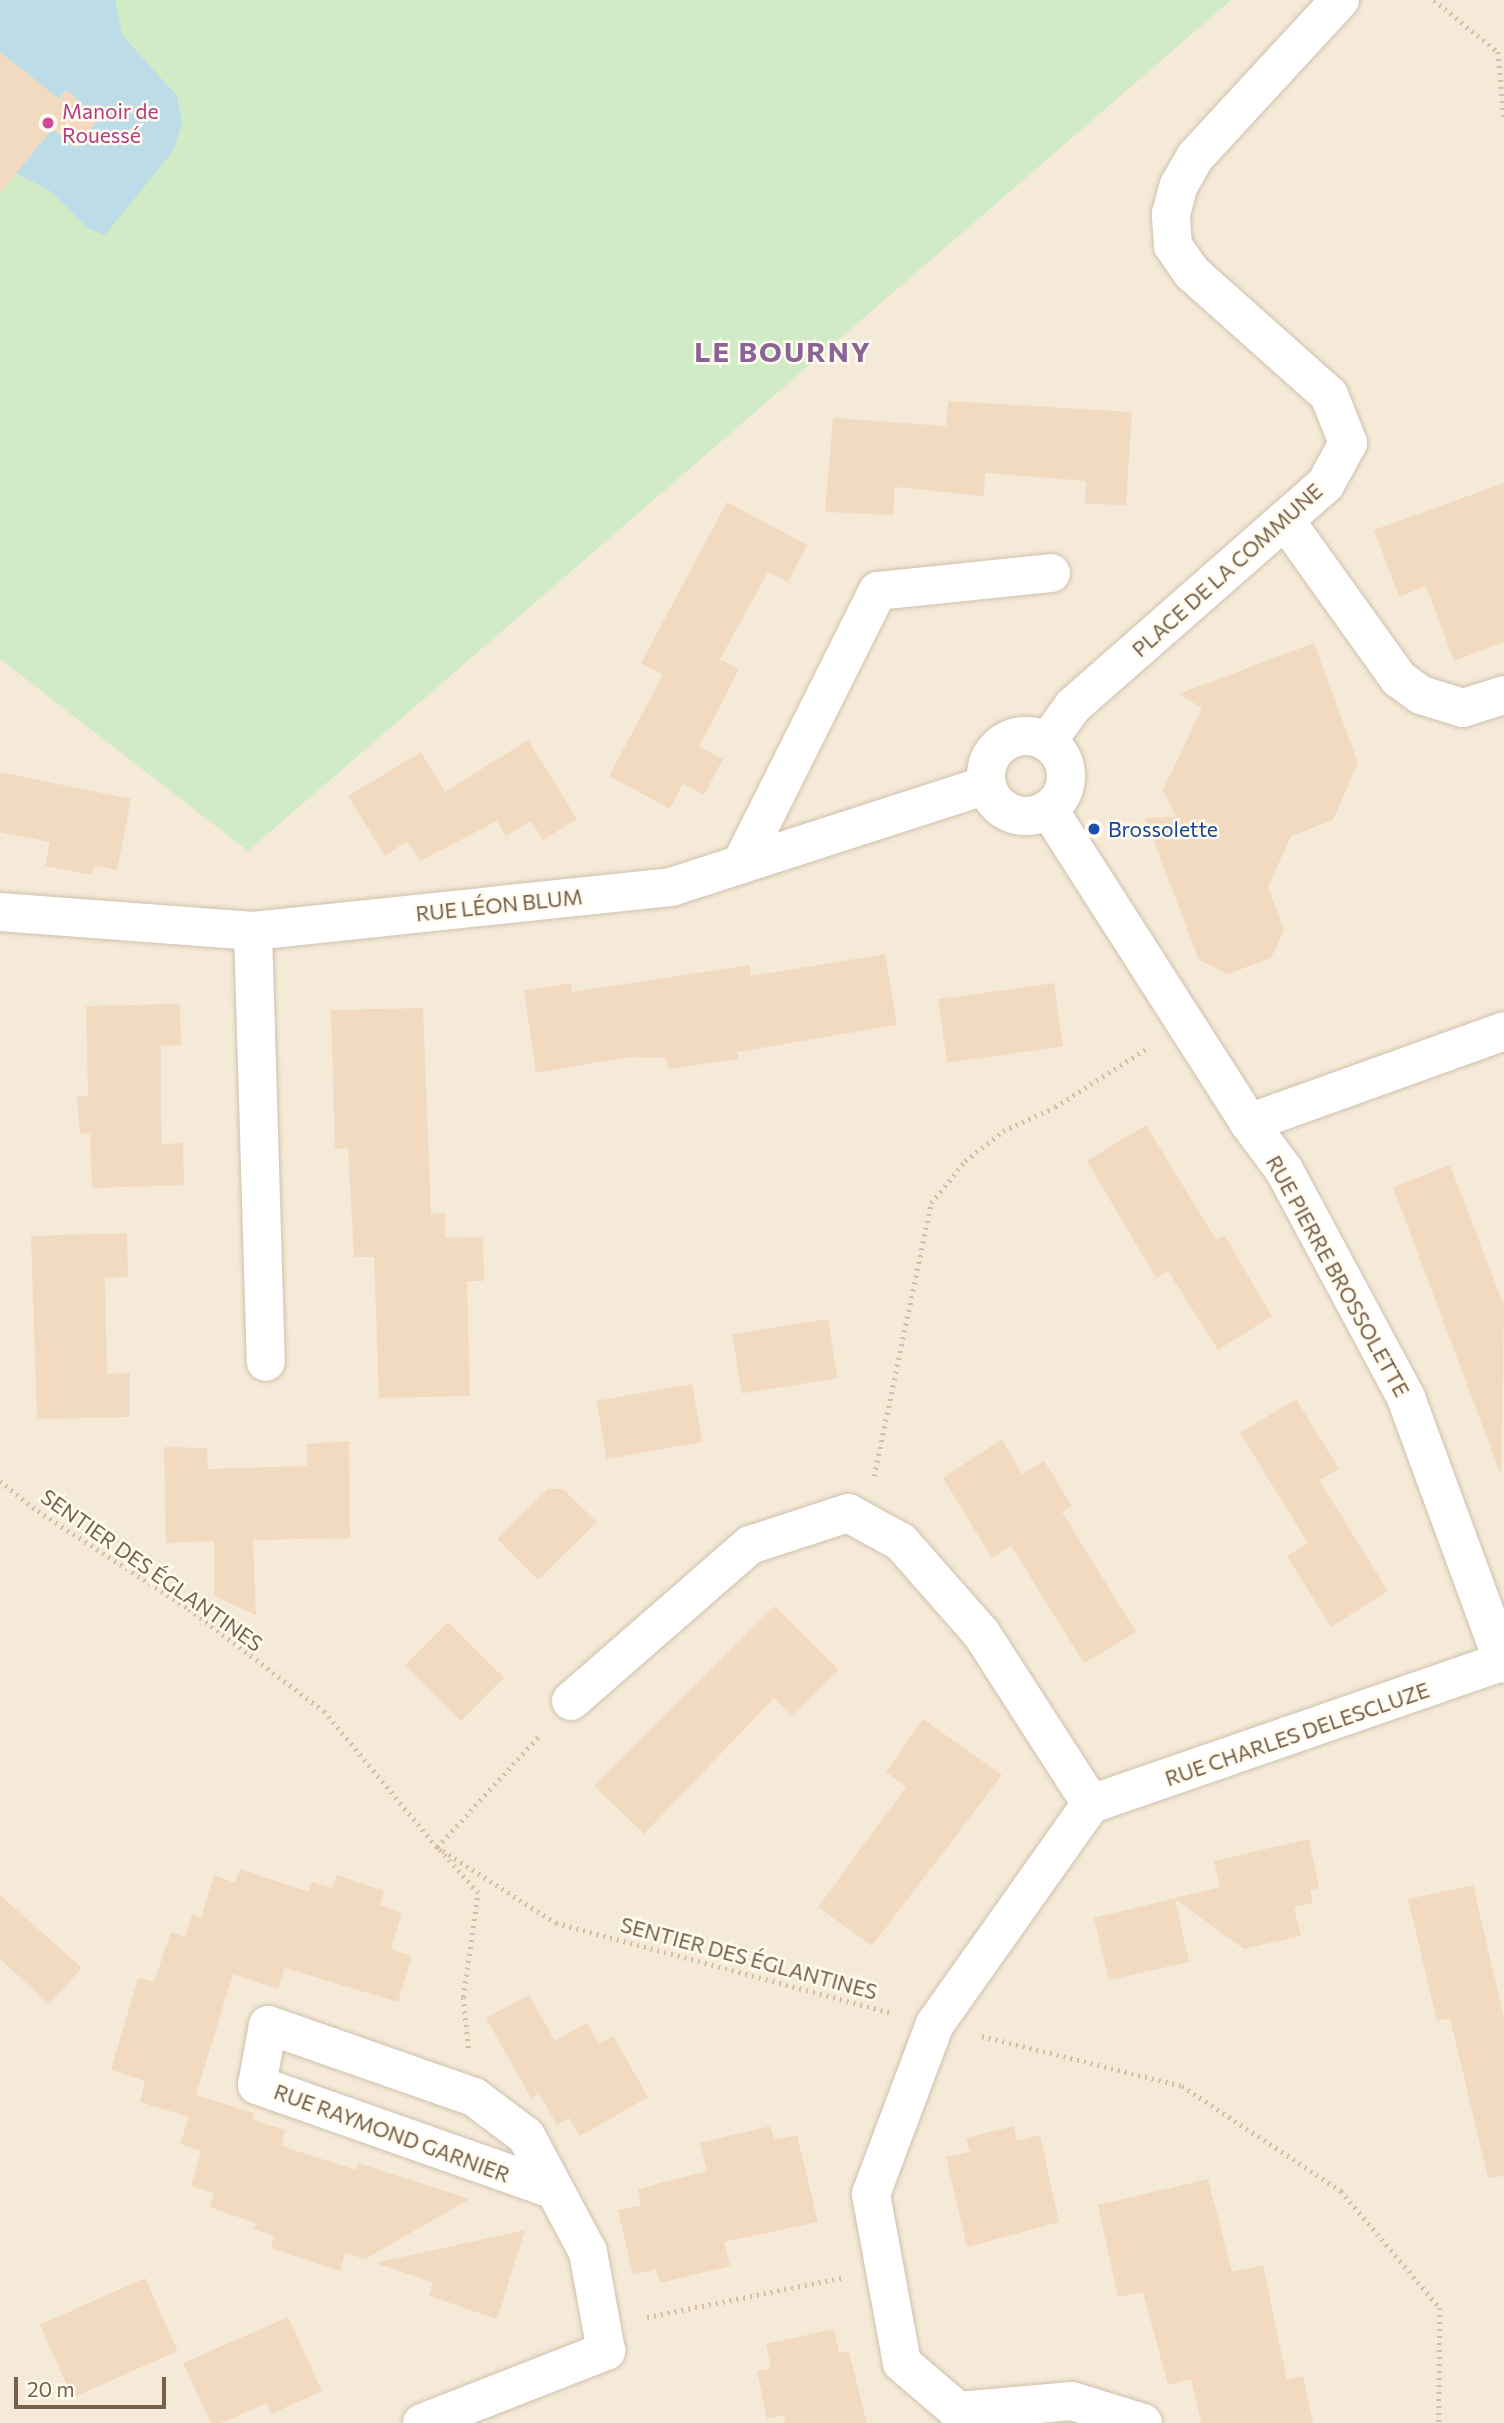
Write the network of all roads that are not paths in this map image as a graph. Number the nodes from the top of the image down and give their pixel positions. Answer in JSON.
{"nodes":[{"id":1,"x":1340,"y":0,"type":"edge"},
{"id":2,"x":1286,"y":520,"type":"junction"},
{"id":3,"x":1051,"y":573,"type":"dead end"},
{"id":4,"x":1504,"y":695,"type":"edge"},
{"id":5,"x":1047,"y":742,"type":"junction"},
{"id":6,"x":987,"y":785,"type":"junction"},
{"id":7,"x":1049,"y":810,"type":"junction"},
{"id":8,"x":741,"y":864,"type":"junction"},
{"id":9,"x":0,"y":912,"type":"edge"},
{"id":10,"x":253,"y":931,"type":"junction"},
{"id":11,"x":1504,"y":1031,"type":"edge"},
{"id":12,"x":1248,"y":1123,"type":"junction"},
{"id":13,"x":266,"y":1362,"type":"dead end"},
{"id":14,"x":1504,"y":1663,"type":"edge"},
{"id":15,"x":571,"y":1701,"type":"road end"},
{"id":16,"x":1091,"y":1804,"type":"junction"},
{"id":17,"x":552,"y":2189,"type":"junction"},
{"id":18,"x":422,"y":2423,"type":"edge"},
{"id":19,"x":1143,"y":2423,"type":"edge"}],
"edges":[{"from":1,"to":2,"type":"street","name":"PLACE DE LA COMMUNE"},
{"from":2,"to":4,"type":"street"},
{"from":2,"to":5,"type":"street","name":"PLACE DE LA COMMUNE"},
{"from":3,"to":8,"type":"street"},
{"from":5,"to":6,"type":"street"},
{"from":5,"to":7,"type":"street"},
{"from":6,"to":7,"type":"street"},
{"from":6,"to":8,"type":"street","name":"RUE LÉON BLUM"},
{"from":7,"to":12,"type":"street","name":"RUE PIERRE BROSSOLETTE"},
{"from":8,"to":10,"type":"street","name":"RUE LÉON BLUM"},
{"from":9,"to":10,"type":"street","name":"RUE LÉON BLUM"},
{"from":10,"to":13,"type":"street"},
{"from":11,"to":12,"type":"street"},
{"from":12,"to":14,"type":"street","name":"RUE PIERRE BROSSOLETTE"},
{"from":14,"to":16,"type":"street","name":"RUE CHARLES DELESCLUZE"},
{"from":15,"to":16,"type":"street"},
{"from":16,"to":19,"type":"street"},
{"from":17,"to":17,"type":"street","name":"RUE RAYMOND GARNIER"},
{"from":17,"to":18,"type":"street","name":"RUE RAYMOND GARNIER"}]}
